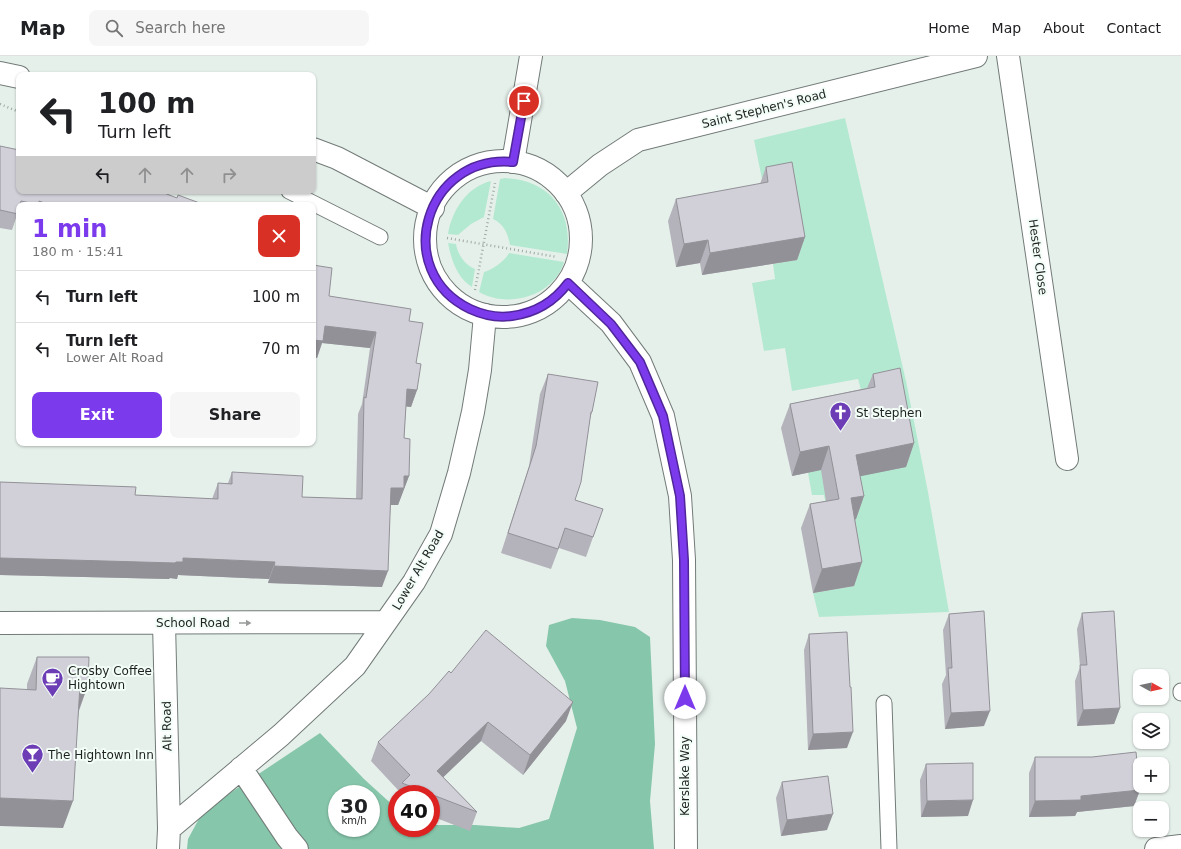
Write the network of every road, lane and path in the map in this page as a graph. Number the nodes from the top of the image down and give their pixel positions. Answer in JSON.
{"nodes":[{"id":1,"x":531,"y":56,"type":"edge"},
{"id":2,"x":976,"y":56,"type":"edge"},
{"id":3,"x":1008,"y":56,"type":"edge"},
{"id":4,"x":0,"y":73,"type":"edge"},
{"id":5,"x":16,"y":76,"type":"edge"},
{"id":6,"x":0,"y":104,"type":"edge"},
{"id":7,"x":16,"y":111,"type":"edge"},
{"id":8,"x":316,"y":150,"type":"edge"},
{"id":9,"x":513,"y":162,"type":"junction"},
{"id":10,"x":495,"y":180,"type":"dead end"},
{"id":11,"x":566,"y":193,"type":"junction"},
{"id":12,"x":295,"y":194,"type":"edge"},
{"id":13,"x":311,"y":202,"type":"edge"},
{"id":14,"x":316,"y":205,"type":"edge"},
{"id":15,"x":432,"y":208,"type":"junction"},
{"id":16,"x":380,"y":237,"type":"dead end"},
{"id":17,"x":447,"y":238,"type":"dead end"},
{"id":18,"x":484,"y":245,"type":"junction"},
{"id":19,"x":559,"y":257,"type":"dead end"},
{"id":20,"x":568,"y":283,"type":"junction"},
{"id":21,"x":475,"y":291,"type":"dead end"},
{"id":22,"x":485,"y":315,"type":"junction"},
{"id":23,"x":1067,"y":459,"type":"dead end"},
{"id":24,"x":386,"y":622,"type":"junction"},
{"id":25,"x":0,"y":623,"type":"edge"},
{"id":26,"x":164,"y":623,"type":"junction"},
{"id":27,"x":884,"y":703,"type":"dead end"},
{"id":28,"x":241,"y":768,"type":"junction"},
{"id":29,"x":169,"y":839,"type":"edge"},
{"id":30,"x":1181,"y":846,"type":"edge"},
{"id":31,"x":297,"y":849,"type":"edge"},
{"id":32,"x":686,"y":849,"type":"edge"},
{"id":33,"x":889,"y":849,"type":"edge"},
{"id":34,"x":1156,"y":849,"type":"edge"}],
"edges":[{"from":1,"to":9,"type":"street"},
{"from":2,"to":11,"type":"street","name":"Saint Stephen's Road"},
{"from":3,"to":23,"type":"street","name":"Hester Close"},
{"from":4,"to":5,"type":"street"},
{"from":6,"to":7,"type":"path"},
{"from":8,"to":15,"type":"street"},
{"from":9,"to":11,"type":"street"},
{"from":9,"to":15,"type":"street"},
{"from":10,"to":18,"type":"path"},
{"from":11,"to":20,"type":"street"},
{"from":12,"to":13,"type":"lane"},
{"from":14,"to":16,"type":"lane"},
{"from":15,"to":22,"type":"street"},
{"from":17,"to":18,"type":"path"},
{"from":18,"to":19,"type":"path"},
{"from":18,"to":21,"type":"path"},
{"from":20,"to":22,"type":"street"},
{"from":20,"to":32,"type":"street","name":"Kerslake Way"},
{"from":22,"to":24,"type":"street","name":"Lower Alt Road"},
{"from":26,"to":24,"type":"street","name":"School Road","one_way":true},
{"from":24,"to":28,"type":"street","name":"Lower Alt Road"},
{"from":25,"to":26,"type":"street","name":"School Road"},
{"from":26,"to":29,"type":"street","name":"Alt Road"},
{"from":27,"to":33,"type":"lane"},
{"from":28,"to":29,"type":"street","name":"Alt Road"},
{"from":28,"to":31,"type":"street"},
{"from":30,"to":34,"type":"street"}]}
